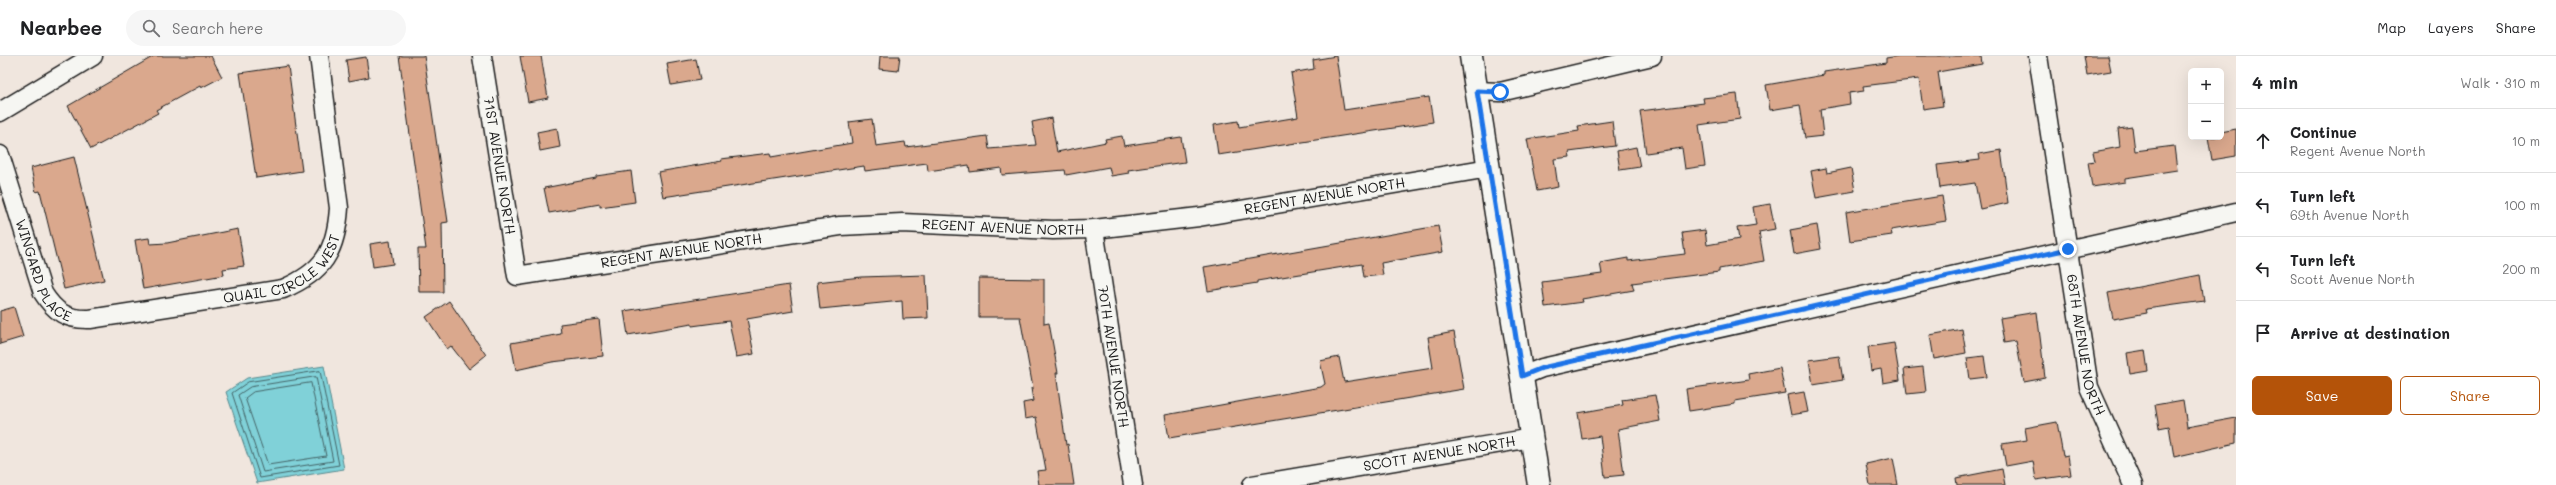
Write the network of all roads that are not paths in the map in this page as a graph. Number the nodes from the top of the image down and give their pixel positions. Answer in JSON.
{"nodes":[{"id":1,"x":93,"y":56,"type":"edge"},
{"id":2,"x":319,"y":56,"type":"edge"},
{"id":3,"x":482,"y":56,"type":"edge"},
{"id":4,"x":1471,"y":56,"type":"edge"},
{"id":5,"x":1652,"y":56,"type":"edge"},
{"id":6,"x":2038,"y":56,"type":"edge"},
{"id":7,"x":1477,"y":91,"type":"junction"},
{"id":8,"x":0,"y":112,"type":"edge"},
{"id":9,"x":0,"y":155,"type":"edge"},
{"id":10,"x":1489,"y":168,"type":"junction"},
{"id":11,"x":2236,"y":212,"type":"edge"},
{"id":12,"x":1094,"y":228,"type":"junction"},
{"id":13,"x":2068,"y":249,"type":"junction"},
{"id":14,"x":517,"y":276,"type":"joint"},
{"id":15,"x":90,"y":319,"type":"joint"},
{"id":16,"x":1522,"y":376,"type":"junction"},
{"id":17,"x":1532,"y":438,"type":"junction"},
{"id":18,"x":1133,"y":485,"type":"edge"},
{"id":19,"x":1252,"y":485,"type":"edge"},
{"id":20,"x":1539,"y":485,"type":"edge"},
{"id":21,"x":2133,"y":485,"type":"edge"}],
"edges":[{"from":1,"to":8,"type":"street"},
{"from":2,"to":15,"type":"street","name":"QUAIL CIRCLE WEST"},
{"from":3,"to":14,"type":"street","name":"71ST AVENUE NORTH"},
{"from":4,"to":7,"type":"street"},
{"from":5,"to":7,"type":"street"},
{"from":6,"to":13,"type":"street","name":"68TH AVENUE NORTH"},
{"from":7,"to":10,"type":"street"},
{"from":9,"to":15,"type":"street","name":"WINGARD PLACE"},
{"from":10,"to":12,"type":"street","name":"REGENT AVENUE NORTH"},
{"from":10,"to":16,"type":"street"},
{"from":11,"to":13,"type":"street"},
{"from":12,"to":14,"type":"street","name":"REGENT AVENUE NORTH"},
{"from":12,"to":18,"type":"street","name":"70TH AVENUE NORTH"},
{"from":13,"to":16,"type":"street"},
{"from":13,"to":21,"type":"street","name":"68TH AVENUE NORTH"},
{"from":16,"to":17,"type":"street"},
{"from":17,"to":19,"type":"street","name":"SCOTT AVENUE NORTH"},
{"from":17,"to":20,"type":"street"}]}
